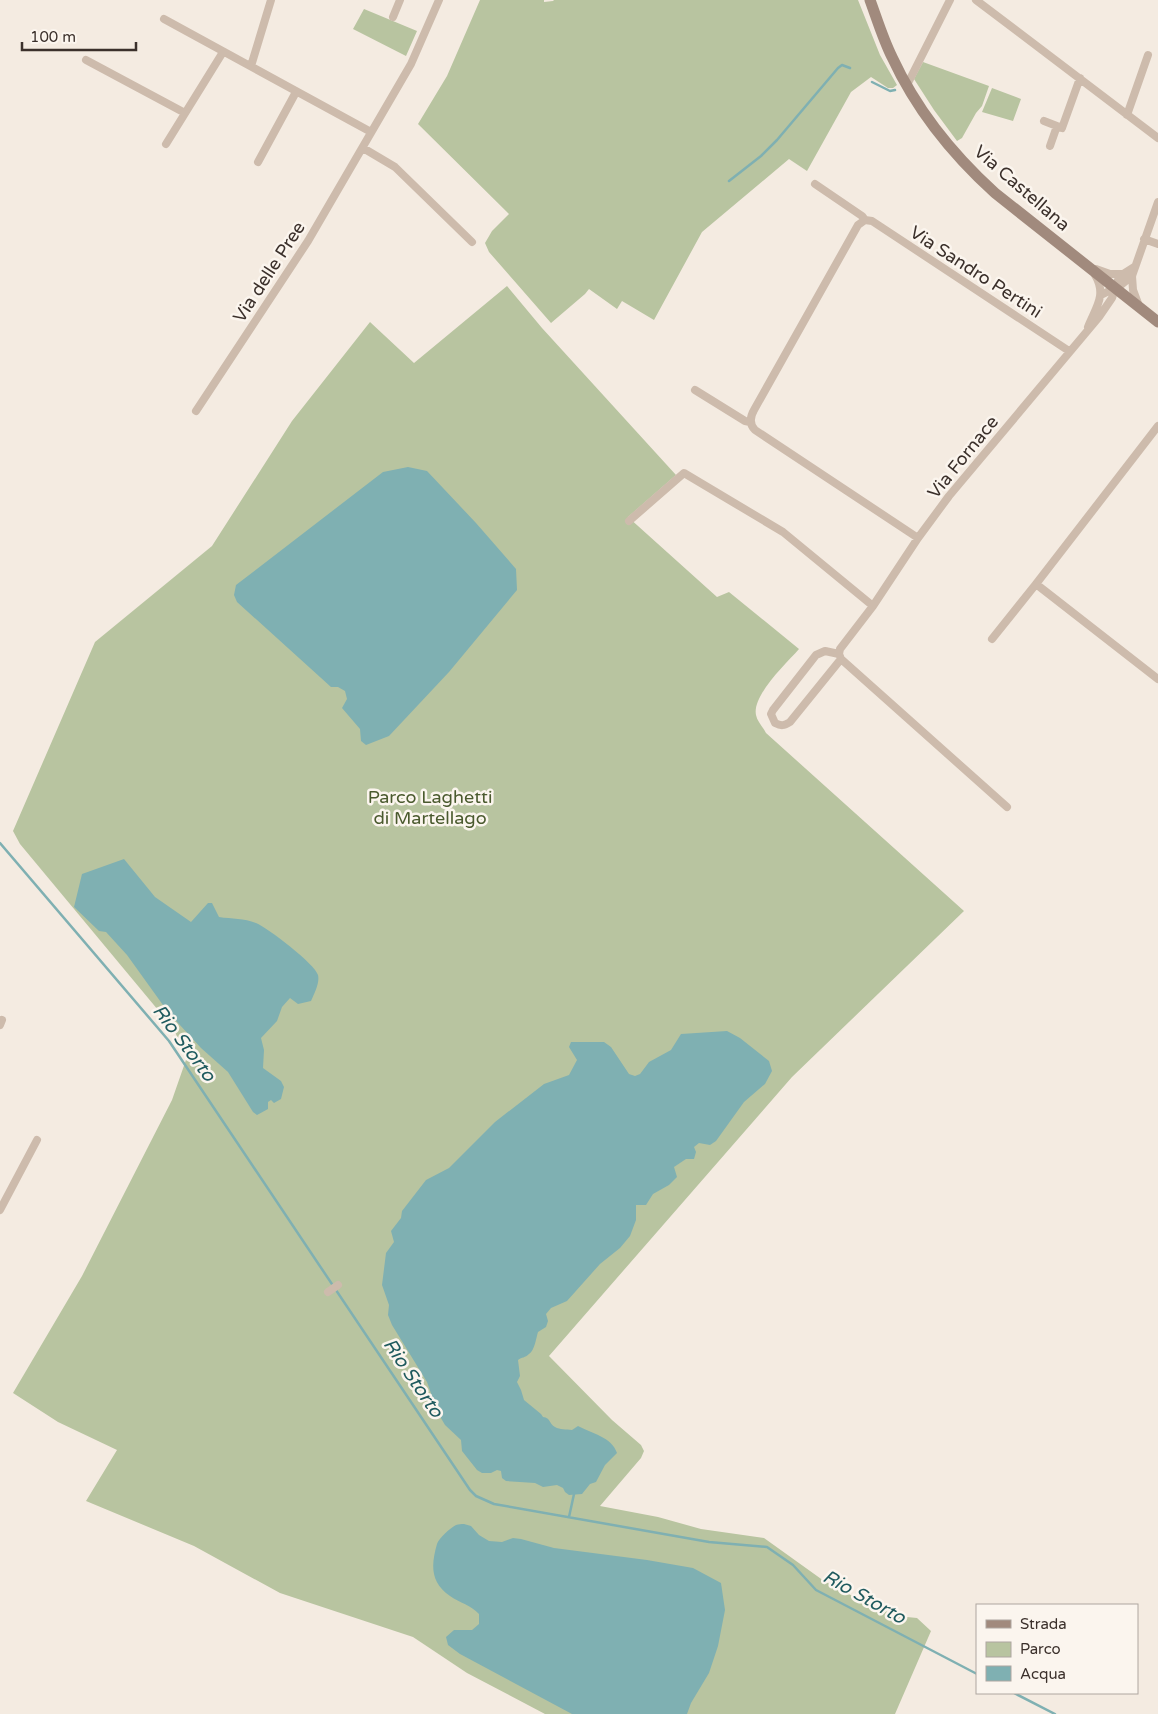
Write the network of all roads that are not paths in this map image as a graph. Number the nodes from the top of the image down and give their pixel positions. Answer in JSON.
{"nodes":[{"id":1,"x":271,"y":0,"type":"edge"},
{"id":2,"x":400,"y":0,"type":"edge"},
{"id":3,"x":439,"y":0,"type":"edge"},
{"id":4,"x":870,"y":0,"type":"edge"},
{"id":5,"x":950,"y":0,"type":"edge"},
{"id":6,"x":976,"y":0,"type":"edge"},
{"id":7,"x":393,"y":17,"type":"dead end"},
{"id":8,"x":164,"y":19,"type":"dead end"},
{"id":9,"x":223,"y":52,"type":"junction"},
{"id":10,"x":1148,"y":55,"type":"dead end"},
{"id":11,"x":86,"y":60,"type":"dead end"},
{"id":12,"x":251,"y":66,"type":"junction"},
{"id":13,"x":1080,"y":78,"type":"junction"},
{"id":14,"x":907,"y":85,"type":"junction"},
{"id":15,"x":296,"y":92,"type":"junction"},
{"id":16,"x":185,"y":113,"type":"junction"},
{"id":17,"x":1128,"y":115,"type":"junction"},
{"id":18,"x":1044,"y":121,"type":"dead end"},
{"id":19,"x":1057,"y":126,"type":"junction"},
{"id":20,"x":371,"y":132,"type":"junction"},
{"id":21,"x":1158,"y":138,"type":"edge"},
{"id":22,"x":166,"y":144,"type":"dead end"},
{"id":23,"x":1050,"y":146,"type":"dead end"},
{"id":24,"x":362,"y":148,"type":"junction"},
{"id":25,"x":258,"y":162,"type":"dead end"},
{"id":26,"x":815,"y":184,"type":"dead end"},
{"id":27,"x":1158,"y":202,"type":"edge"},
{"id":28,"x":865,"y":220,"type":"junction"},
{"id":29,"x":1144,"y":239,"type":"junction"},
{"id":30,"x":472,"y":242,"type":"dead end"},
{"id":31,"x":1158,"y":244,"type":"edge"},
{"id":32,"x":1086,"y":264,"type":"junction"},
{"id":33,"x":1134,"y":267,"type":"junction"},
{"id":34,"x":1123,"y":274,"type":"junction"},
{"id":35,"x":1132,"y":276,"type":"junction"},
{"id":36,"x":1115,"y":288,"type":"junction"},
{"id":37,"x":1101,"y":295,"type":"junction"},
{"id":38,"x":1110,"y":301,"type":"junction"},
{"id":39,"x":1140,"y":308,"type":"junction"},
{"id":40,"x":1158,"y":322,"type":"edge"},
{"id":41,"x":1085,"y":333,"type":"junction"},
{"id":42,"x":1069,"y":351,"type":"junction"},
{"id":43,"x":696,"y":390,"type":"dead end"},
{"id":44,"x":196,"y":411,"type":"dead end"},
{"id":45,"x":750,"y":422,"type":"junction"},
{"id":46,"x":1158,"y":426,"type":"edge"},
{"id":47,"x":629,"y":521,"type":"dead end"},
{"id":48,"x":918,"y":538,"type":"junction"},
{"id":49,"x":1036,"y":584,"type":"junction"},
{"id":50,"x":873,"y":606,"type":"junction"},
{"id":51,"x":992,"y":639,"type":"dead end"},
{"id":52,"x":840,"y":657,"type":"junction"},
{"id":53,"x":1158,"y":679,"type":"edge"},
{"id":54,"x":1007,"y":806,"type":"dead end"},
{"id":55,"x":37,"y":1140,"type":"dead end"},
{"id":56,"x":0,"y":1210,"type":"edge"},
{"id":57,"x":338,"y":1285,"type":"dead end"},
{"id":58,"x":328,"y":1292,"type":"dead end"}],
"edges":[{"from":1,"to":12,"type":"street"},
{"from":2,"to":7,"type":"street"},
{"from":3,"to":20,"type":"street","name":"Via delle Pree"},
{"from":4,"to":14,"type":"street","name":"Via Castellana"},
{"from":5,"to":14,"type":"street"},
{"from":6,"to":13,"type":"street"},
{"from":8,"to":9,"type":"street"},
{"from":9,"to":12,"type":"street"},
{"from":9,"to":16,"type":"street"},
{"from":10,"to":17,"type":"street"},
{"from":11,"to":16,"type":"street"},
{"from":12,"to":15,"type":"street"},
{"from":13,"to":17,"type":"street"},
{"from":13,"to":19,"type":"street"},
{"from":14,"to":32,"type":"street","name":"Via Castellana"},
{"from":15,"to":20,"type":"street"},
{"from":15,"to":25,"type":"street"},
{"from":16,"to":22,"type":"street"},
{"from":17,"to":21,"type":"street"},
{"from":18,"to":19,"type":"street"},
{"from":19,"to":23,"type":"street"},
{"from":20,"to":24,"type":"street","name":"Via delle Pree"},
{"from":24,"to":30,"type":"street"},
{"from":24,"to":44,"type":"street","name":"Via delle Pree"},
{"from":26,"to":28,"type":"street","name":"Via Sandro Pertini"},
{"from":27,"to":29,"type":"street"},
{"from":28,"to":42,"type":"street","name":"Via Sandro Pertini"},
{"from":28,"to":45,"type":"street"},
{"from":29,"to":31,"type":"street"},
{"from":29,"to":33,"type":"street"},
{"from":32,"to":34,"type":"street"},
{"from":32,"to":36,"type":"street","name":"Via Castellana"},
{"from":32,"to":37,"type":"street"},
{"from":33,"to":34,"type":"street"},
{"from":33,"to":35,"type":"street"},
{"from":34,"to":36,"type":"street","name":"Via Fornace"},
{"from":35,"to":36,"type":"street"},
{"from":35,"to":39,"type":"street"},
{"from":36,"to":37,"type":"street"},
{"from":36,"to":38,"type":"street","name":"Via Fornace"},
{"from":36,"to":39,"type":"street","name":"Via Castellana"},
{"from":37,"to":41,"type":"street","name":"Via Fornace"},
{"from":38,"to":39,"type":"street"},
{"from":38,"to":41,"type":"street","name":"Via Fornace"},
{"from":39,"to":40,"type":"street","name":"Via Castellana"},
{"from":41,"to":42,"type":"street","name":"Via Fornace"},
{"from":42,"to":48,"type":"street","name":"Via Fornace"},
{"from":43,"to":45,"type":"street"},
{"from":45,"to":48,"type":"street"},
{"from":46,"to":49,"type":"street"},
{"from":47,"to":50,"type":"street"},
{"from":48,"to":50,"type":"street","name":"Via Fornace"},
{"from":49,"to":51,"type":"street"},
{"from":49,"to":53,"type":"street"},
{"from":50,"to":52,"type":"street","name":"Via Fornace"},
{"from":52,"to":52,"type":"street","name":"Via Fornace"},
{"from":52,"to":54,"type":"street"},
{"from":55,"to":56,"type":"street"},
{"from":57,"to":58,"type":"street"}]}
